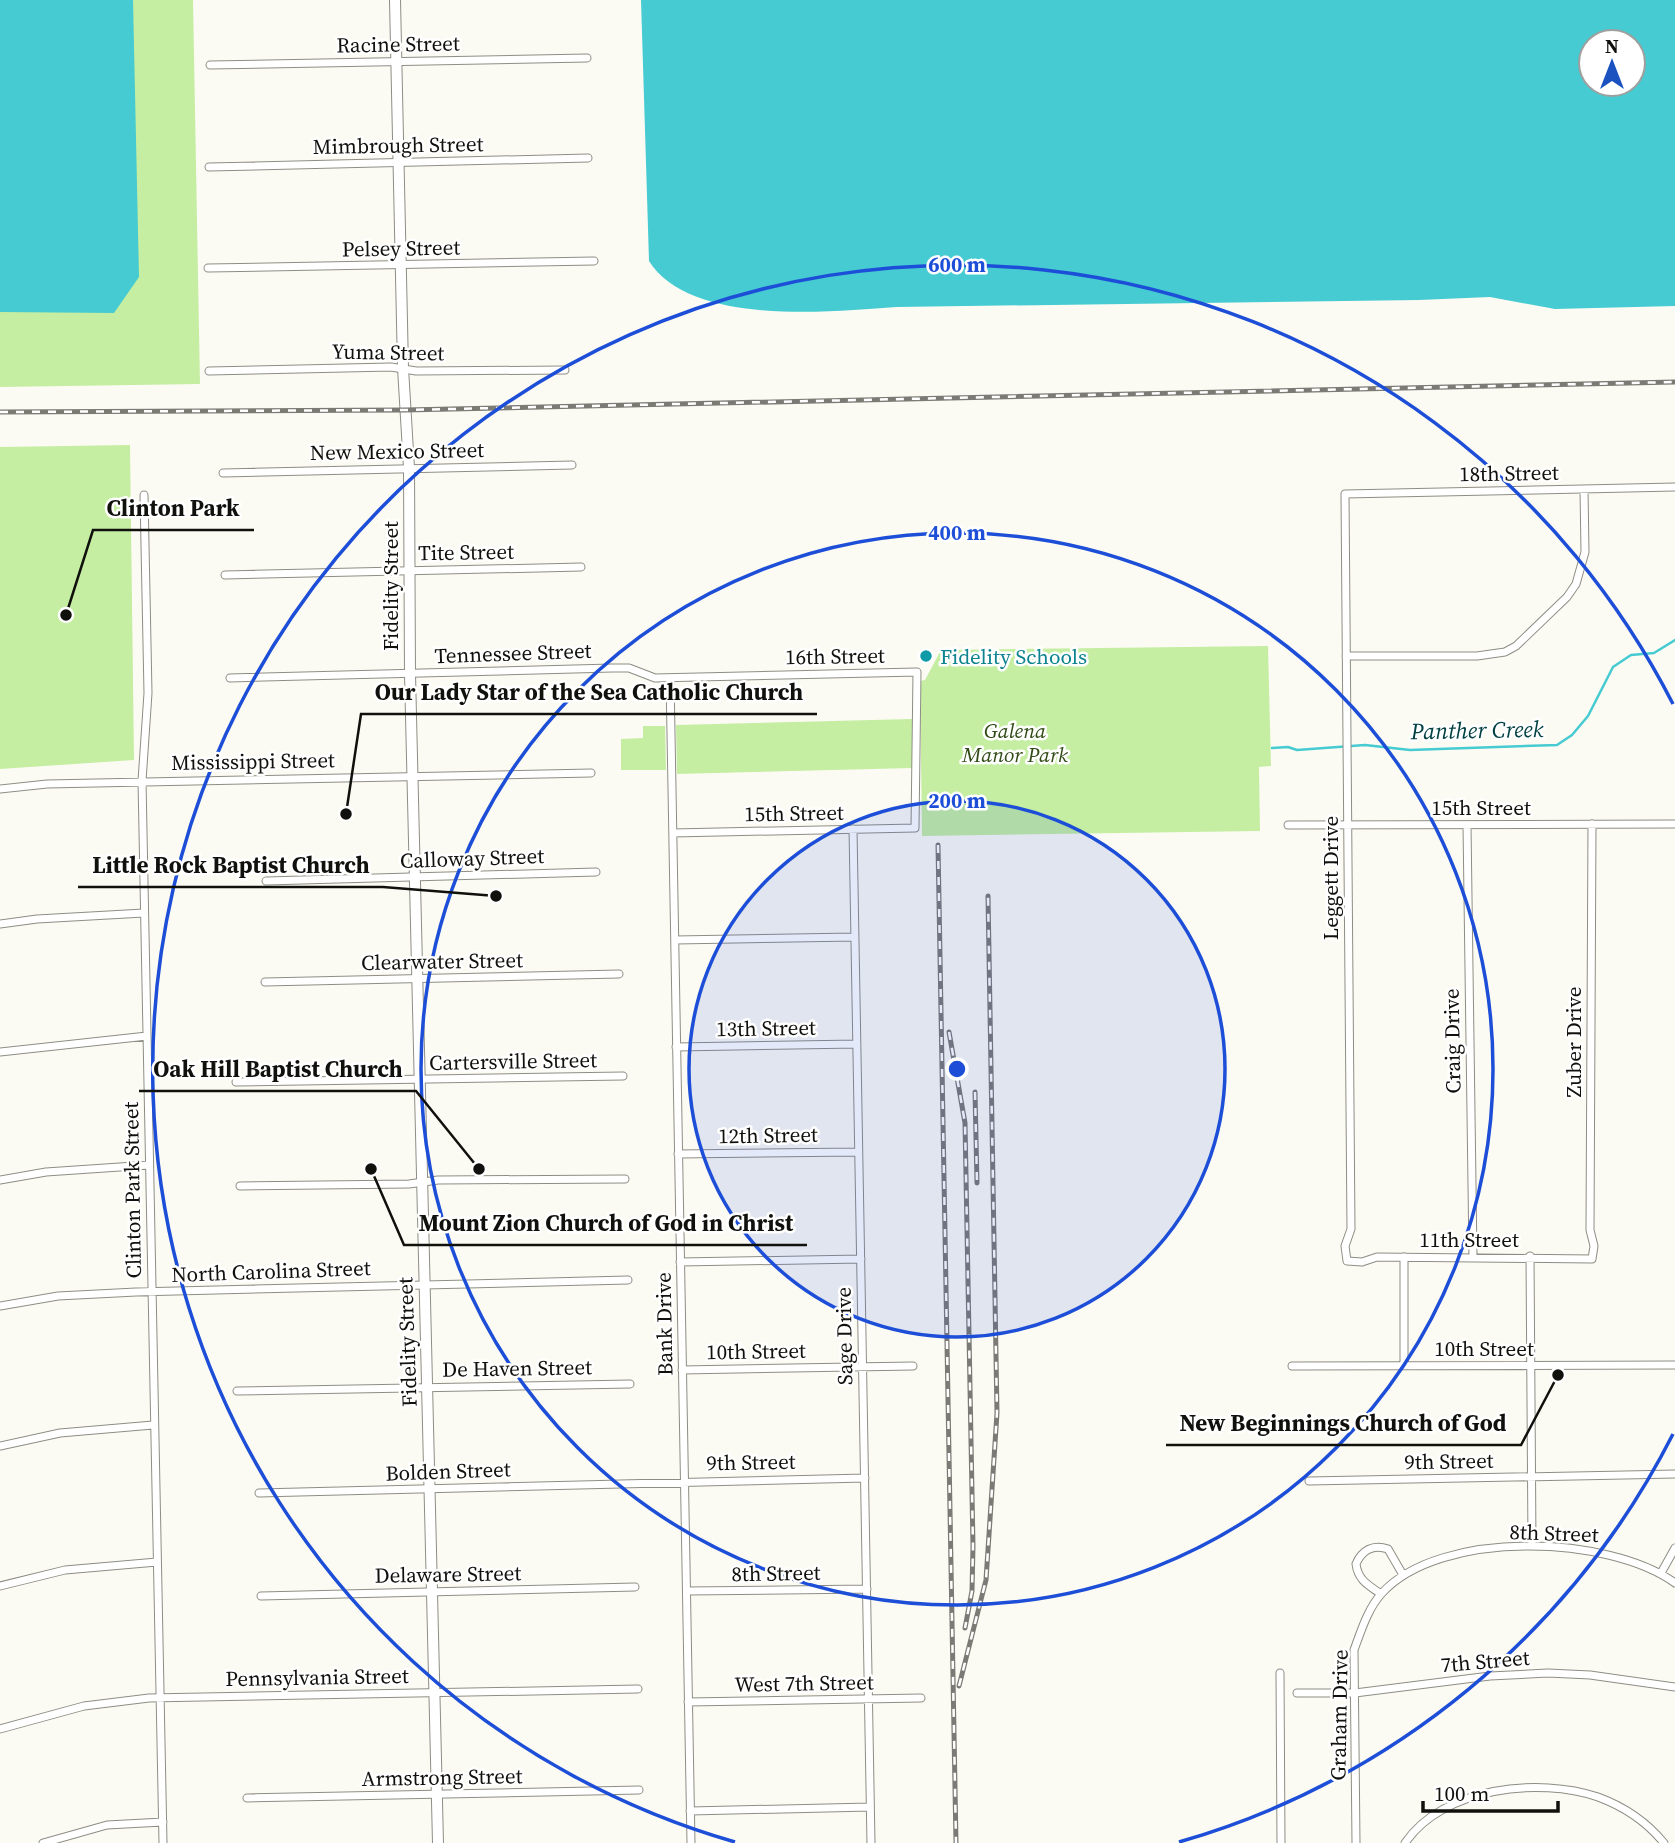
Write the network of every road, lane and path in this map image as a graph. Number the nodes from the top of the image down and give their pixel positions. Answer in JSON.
{"nodes":[{"id":1,"x":395,"y":0,"type":"edge"},
{"id":2,"x":587,"y":58,"type":"dead end"},
{"id":3,"x":395,"y":61,"type":"junction"},
{"id":4,"x":210,"y":65,"type":"dead end"},
{"id":5,"x":588,"y":158,"type":"dead end"},
{"id":6,"x":399,"y":163,"type":"junction"},
{"id":7,"x":209,"y":167,"type":"dead end"},
{"id":8,"x":594,"y":261,"type":"dead end"},
{"id":9,"x":402,"y":265,"type":"junction"},
{"id":10,"x":208,"y":268,"type":"dead end"},
{"id":11,"x":403,"y":368,"type":"junction"},
{"id":12,"x":565,"y":370,"type":"dead end"},
{"id":13,"x":209,"y":371,"type":"dead end"},
{"id":14,"x":572,"y":465,"type":"dead end"},
{"id":15,"x":408,"y":468,"type":"junction"},
{"id":16,"x":223,"y":473,"type":"dead end"},
{"id":17,"x":1675,"y":487,"type":"edge"},
{"id":18,"x":1584,"y":489,"type":"junction"},
{"id":19,"x":1345,"y":494,"type":"joint"},
{"id":20,"x":144,"y":495,"type":"dead end"},
{"id":21,"x":581,"y":567,"type":"dead end"},
{"id":22,"x":410,"y":570,"type":"junction"},
{"id":23,"x":225,"y":575,"type":"dead end"},
{"id":24,"x":1346,"y":656,"type":"junction"},
{"id":25,"x":410,"y":674,"type":"junction"},
{"id":26,"x":230,"y":678,"type":"dead end"},
{"id":27,"x":670,"y":678,"type":"junction"},
{"id":28,"x":592,"y":773,"type":"dead end"},
{"id":29,"x":415,"y":775,"type":"junction"},
{"id":30,"x":142,"y":781,"type":"junction"},
{"id":31,"x":0,"y":789,"type":"edge"},
{"id":32,"x":1592,"y":824,"type":"junction"},
{"id":33,"x":1675,"y":824,"type":"edge"},
{"id":34,"x":1288,"y":825,"type":"dead end"},
{"id":35,"x":1347,"y":825,"type":"junction"},
{"id":36,"x":1467,"y":825,"type":"junction"},
{"id":37,"x":915,"y":828,"type":"joint"},
{"id":38,"x":853,"y":829,"type":"junction"},
{"id":39,"x":673,"y":832,"type":"junction"},
{"id":40,"x":596,"y":872,"type":"dead end"},
{"id":41,"x":415,"y":877,"type":"junction"},
{"id":42,"x":266,"y":881,"type":"dead end"},
{"id":43,"x":144,"y":913,"type":"junction"},
{"id":44,"x":0,"y":924,"type":"edge"},
{"id":45,"x":855,"y":937,"type":"junction"},
{"id":46,"x":675,"y":940,"type":"junction"},
{"id":47,"x":619,"y":974,"type":"dead end"},
{"id":48,"x":419,"y":979,"type":"junction"},
{"id":49,"x":265,"y":982,"type":"dead end"},
{"id":50,"x":147,"y":1036,"type":"junction"},
{"id":51,"x":856,"y":1044,"type":"junction"},
{"id":52,"x":676,"y":1047,"type":"junction"},
{"id":53,"x":0,"y":1052,"type":"edge"},
{"id":54,"x":623,"y":1076,"type":"dead end"},
{"id":55,"x":421,"y":1081,"type":"junction"},
{"id":56,"x":236,"y":1082,"type":"dead end"},
{"id":57,"x":859,"y":1152,"type":"junction"},
{"id":58,"x":678,"y":1154,"type":"junction"},
{"id":59,"x":149,"y":1165,"type":"junction"},
{"id":60,"x":0,"y":1180,"type":"edge"},
{"id":61,"x":625,"y":1180,"type":"dead end"},
{"id":62,"x":424,"y":1182,"type":"junction"},
{"id":63,"x":240,"y":1186,"type":"dead end"},
{"id":64,"x":1530,"y":1256,"type":"junction"},
{"id":65,"x":1404,"y":1257,"type":"junction"},
{"id":66,"x":1473,"y":1257,"type":"junction"},
{"id":67,"x":860,"y":1259,"type":"junction"},
{"id":68,"x":1592,"y":1259,"type":"joint"},
{"id":69,"x":1347,"y":1261,"type":"joint"},
{"id":70,"x":680,"y":1262,"type":"junction"},
{"id":71,"x":628,"y":1279,"type":"dead end"},
{"id":72,"x":424,"y":1285,"type":"junction"},
{"id":73,"x":151,"y":1292,"type":"junction"},
{"id":74,"x":0,"y":1306,"type":"edge"},
{"id":75,"x":1675,"y":1364,"type":"edge"},
{"id":76,"x":1531,"y":1365,"type":"junction"},
{"id":77,"x":913,"y":1366,"type":"dead end"},
{"id":78,"x":1292,"y":1366,"type":"dead end"},
{"id":79,"x":1404,"y":1366,"type":"junction"},
{"id":80,"x":862,"y":1367,"type":"junction"},
{"id":81,"x":682,"y":1370,"type":"junction"},
{"id":82,"x":630,"y":1384,"type":"dead end"},
{"id":83,"x":428,"y":1387,"type":"junction"},
{"id":84,"x":237,"y":1391,"type":"dead end"},
{"id":85,"x":153,"y":1424,"type":"junction"},
{"id":86,"x":0,"y":1446,"type":"edge"},
{"id":87,"x":1675,"y":1474,"type":"edge"},
{"id":88,"x":1532,"y":1477,"type":"junction"},
{"id":89,"x":865,"y":1478,"type":"junction"},
{"id":90,"x":684,"y":1481,"type":"junction"},
{"id":91,"x":1308,"y":1481,"type":"dead end"},
{"id":92,"x":638,"y":1482,"type":"joint"},
{"id":93,"x":430,"y":1489,"type":"junction"},
{"id":94,"x":259,"y":1493,"type":"dead end"},
{"id":95,"x":1532,"y":1546,"type":"junction"},
{"id":96,"x":1675,"y":1548,"type":"edge"},
{"id":97,"x":158,"y":1562,"type":"junction"},
{"id":98,"x":1661,"y":1573,"type":"junction"},
{"id":99,"x":1403,"y":1575,"type":"junction"},
{"id":100,"x":1675,"y":1583,"type":"edge"},
{"id":101,"x":0,"y":1586,"type":"edge"},
{"id":102,"x":635,"y":1587,"type":"dead end"},
{"id":103,"x":867,"y":1589,"type":"junction"},
{"id":104,"x":432,"y":1591,"type":"junction"},
{"id":105,"x":687,"y":1591,"type":"junction"},
{"id":106,"x":1381,"y":1594,"type":"junction"},
{"id":107,"x":261,"y":1596,"type":"dead end"},
{"id":108,"x":1280,"y":1673,"type":"dead end"},
{"id":109,"x":1675,"y":1687,"type":"edge"},
{"id":110,"x":638,"y":1689,"type":"dead end"},
{"id":111,"x":434,"y":1692,"type":"junction"},
{"id":112,"x":1297,"y":1693,"type":"dead end"},
{"id":113,"x":1355,"y":1693,"type":"junction"},
{"id":114,"x":160,"y":1698,"type":"junction"},
{"id":115,"x":920,"y":1698,"type":"dead end"},
{"id":116,"x":868,"y":1699,"type":"junction"},
{"id":117,"x":688,"y":1702,"type":"junction"},
{"id":118,"x":0,"y":1728,"type":"edge"},
{"id":119,"x":639,"y":1790,"type":"dead end"},
{"id":120,"x":436,"y":1794,"type":"junction"},
{"id":121,"x":247,"y":1798,"type":"dead end"},
{"id":122,"x":870,"y":1807,"type":"junction"},
{"id":123,"x":690,"y":1811,"type":"junction"},
{"id":124,"x":163,"y":1822,"type":"junction"},
{"id":125,"x":43,"y":1843,"type":"edge"},
{"id":126,"x":163,"y":1843,"type":"edge"},
{"id":127,"x":438,"y":1843,"type":"edge"},
{"id":128,"x":691,"y":1843,"type":"edge"},
{"id":129,"x":871,"y":1843,"type":"edge"},
{"id":130,"x":1281,"y":1843,"type":"edge"},
{"id":131,"x":1356,"y":1843,"type":"edge"},
{"id":132,"x":1405,"y":1843,"type":"edge"},
{"id":133,"x":1664,"y":1843,"type":"edge"}],
"edges":[{"from":1,"to":3,"type":"main road","name":"Fidelity Street"},
{"from":2,"to":3,"type":"street","name":"Racine Street"},
{"from":3,"to":4,"type":"street","name":"Racine Street"},
{"from":3,"to":6,"type":"main road","name":"Fidelity Street"},
{"from":5,"to":6,"type":"street","name":"Mimbrough Street"},
{"from":6,"to":7,"type":"street","name":"Mimbrough Street"},
{"from":6,"to":9,"type":"main road","name":"Fidelity Street"},
{"from":8,"to":9,"type":"street","name":"Pelsey Street"},
{"from":9,"to":10,"type":"street","name":"Pelsey Street"},
{"from":9,"to":11,"type":"main road","name":"Fidelity Street"},
{"from":11,"to":12,"type":"street","name":"Yuma Street"},
{"from":11,"to":13,"type":"street","name":"Yuma Street"},
{"from":11,"to":15,"type":"main road","name":"Fidelity Street"},
{"from":14,"to":15,"type":"street","name":"New Mexico Street"},
{"from":15,"to":16,"type":"street","name":"New Mexico Street"},
{"from":15,"to":22,"type":"main road","name":"Fidelity Street"},
{"from":17,"to":18,"type":"street","name":"18th Street"},
{"from":18,"to":19,"type":"street","name":"18th Street"},
{"from":18,"to":24,"type":"street"},
{"from":19,"to":24,"type":"street","name":"Leggett Drive"},
{"from":20,"to":30,"type":"street","name":"Clinton Park Street"},
{"from":21,"to":22,"type":"street","name":"Tite Street"},
{"from":22,"to":23,"type":"street","name":"Tite Street"},
{"from":22,"to":25,"type":"main road","name":"Fidelity Street"},
{"from":24,"to":35,"type":"street","name":"Leggett Drive"},
{"from":25,"to":26,"type":"street","name":"Tennessee Street"},
{"from":25,"to":27,"type":"street","name":"Tennessee Street"},
{"from":25,"to":29,"type":"main road","name":"Fidelity Street"},
{"from":27,"to":37,"type":"street","name":"16th Street"},
{"from":27,"to":39,"type":"street","name":"Bank Drive"},
{"from":28,"to":29,"type":"street","name":"Mississippi Street"},
{"from":29,"to":30,"type":"street","name":"Mississippi Street"},
{"from":29,"to":41,"type":"main road","name":"Fidelity Street"},
{"from":30,"to":31,"type":"street","name":"Mississippi Street"},
{"from":30,"to":43,"type":"street","name":"Clinton Park Street"},
{"from":32,"to":33,"type":"street","name":"15th Street"},
{"from":32,"to":36,"type":"street","name":"15th Street"},
{"from":32,"to":68,"type":"street","name":"Zuber Drive"},
{"from":34,"to":35,"type":"street","name":"15th Street"},
{"from":35,"to":36,"type":"street","name":"15th Street"},
{"from":35,"to":69,"type":"street","name":"Leggett Drive"},
{"from":36,"to":66,"type":"street","name":"Craig Drive"},
{"from":37,"to":38,"type":"street","name":"15th Street"},
{"from":38,"to":39,"type":"street","name":"15th Street"},
{"from":38,"to":45,"type":"street","name":"Sage Drive"},
{"from":39,"to":46,"type":"street","name":"Bank Drive"},
{"from":40,"to":41,"type":"street","name":"Calloway Street"},
{"from":41,"to":42,"type":"street","name":"Calloway Street"},
{"from":41,"to":48,"type":"main road","name":"Fidelity Street"},
{"from":43,"to":44,"type":"street"},
{"from":43,"to":50,"type":"street","name":"Clinton Park Street"},
{"from":45,"to":46,"type":"street"},
{"from":45,"to":51,"type":"street","name":"Sage Drive"},
{"from":46,"to":52,"type":"street","name":"Bank Drive"},
{"from":47,"to":48,"type":"street","name":"Clearwater Street"},
{"from":48,"to":49,"type":"street","name":"Clearwater Street"},
{"from":48,"to":55,"type":"main road","name":"Fidelity Street"},
{"from":50,"to":53,"type":"street"},
{"from":50,"to":59,"type":"street","name":"Clinton Park Street"},
{"from":51,"to":52,"type":"street","name":"13th Street"},
{"from":51,"to":57,"type":"street","name":"Sage Drive"},
{"from":52,"to":58,"type":"street","name":"Bank Drive"},
{"from":54,"to":55,"type":"street","name":"Cartersville Street"},
{"from":55,"to":56,"type":"street","name":"Cartersville Street"},
{"from":55,"to":62,"type":"main road","name":"Fidelity Street"},
{"from":57,"to":58,"type":"street","name":"12th Street"},
{"from":57,"to":67,"type":"street","name":"Sage Drive"},
{"from":58,"to":70,"type":"street","name":"Bank Drive"},
{"from":59,"to":60,"type":"street"},
{"from":59,"to":73,"type":"street","name":"Clinton Park Street"},
{"from":61,"to":62,"type":"street"},
{"from":62,"to":63,"type":"street"},
{"from":62,"to":72,"type":"main road","name":"Fidelity Street"},
{"from":64,"to":66,"type":"street","name":"11th Street"},
{"from":64,"to":68,"type":"street","name":"11th Street"},
{"from":64,"to":76,"type":"street"},
{"from":65,"to":66,"type":"street","name":"11th Street"},
{"from":65,"to":69,"type":"street","name":"11th Street"},
{"from":65,"to":79,"type":"street"},
{"from":67,"to":70,"type":"street"},
{"from":67,"to":80,"type":"street","name":"Sage Drive"},
{"from":70,"to":81,"type":"street","name":"Bank Drive"},
{"from":71,"to":72,"type":"street","name":"North Carolina Street"},
{"from":72,"to":73,"type":"street","name":"North Carolina Street"},
{"from":72,"to":83,"type":"main road","name":"Fidelity Street"},
{"from":73,"to":74,"type":"street","name":"North Carolina Street"},
{"from":73,"to":85,"type":"street","name":"Clinton Park Street"},
{"from":75,"to":76,"type":"street","name":"10th Street"},
{"from":76,"to":79,"type":"street","name":"10th Street"},
{"from":76,"to":88,"type":"street"},
{"from":77,"to":80,"type":"street","name":"10th Street"},
{"from":78,"to":79,"type":"street","name":"10th Street"},
{"from":80,"to":81,"type":"street","name":"10th Street"},
{"from":80,"to":89,"type":"street","name":"Sage Drive"},
{"from":81,"to":90,"type":"street","name":"Bank Drive"},
{"from":82,"to":83,"type":"street","name":"De Haven Street"},
{"from":83,"to":84,"type":"street","name":"De Haven Street"},
{"from":83,"to":93,"type":"main road","name":"Fidelity Street"},
{"from":85,"to":86,"type":"street"},
{"from":85,"to":97,"type":"street","name":"Clinton Park Street"},
{"from":87,"to":88,"type":"street","name":"9th Street"},
{"from":88,"to":91,"type":"street","name":"9th Street"},
{"from":88,"to":95,"type":"street"},
{"from":89,"to":90,"type":"street","name":"9th Street"},
{"from":89,"to":103,"type":"street","name":"Sage Drive"},
{"from":90,"to":92,"type":"street","name":"9th Street"},
{"from":90,"to":105,"type":"street","name":"Bank Drive"},
{"from":92,"to":93,"type":"street","name":"Bolden Street"},
{"from":93,"to":94,"type":"street","name":"Bolden Street"},
{"from":93,"to":104,"type":"main road","name":"Fidelity Street"},
{"from":95,"to":98,"type":"street","name":"8th Street"},
{"from":95,"to":99,"type":"street","name":"8th Street"},
{"from":96,"to":98,"type":"street"},
{"from":97,"to":101,"type":"street"},
{"from":97,"to":114,"type":"street","name":"Clinton Park Street"},
{"from":98,"to":100,"type":"street","name":"8th Street"},
{"from":99,"to":106,"type":"street","name":"8th Street"},
{"from":99,"to":106,"type":"street"},
{"from":102,"to":104,"type":"street","name":"Delaware Street"},
{"from":103,"to":105,"type":"street","name":"8th Street"},
{"from":103,"to":116,"type":"street","name":"Sage Drive"},
{"from":104,"to":107,"type":"street","name":"Delaware Street"},
{"from":104,"to":111,"type":"main road","name":"Fidelity Street"},
{"from":105,"to":117,"type":"street","name":"Bank Drive"},
{"from":106,"to":113,"type":"street","name":"Graham Drive"},
{"from":108,"to":130,"type":"street"},
{"from":109,"to":113,"type":"street","name":"7th Street"},
{"from":110,"to":111,"type":"street","name":"Pennsylvania Street"},
{"from":111,"to":114,"type":"street","name":"Pennsylvania Street"},
{"from":111,"to":120,"type":"main road","name":"Fidelity Street"},
{"from":112,"to":113,"type":"street","name":"7th Street"},
{"from":113,"to":131,"type":"street","name":"Graham Drive"},
{"from":114,"to":118,"type":"street","name":"Pennsylvania Street"},
{"from":114,"to":124,"type":"street","name":"Clinton Park Street"},
{"from":115,"to":116,"type":"street","name":"West 7th Street"},
{"from":116,"to":117,"type":"street","name":"West 7th Street"},
{"from":116,"to":122,"type":"street","name":"Sage Drive"},
{"from":117,"to":123,"type":"street","name":"Bank Drive"},
{"from":119,"to":120,"type":"street","name":"Armstrong Street"},
{"from":120,"to":121,"type":"street","name":"Armstrong Street"},
{"from":120,"to":127,"type":"main road","name":"Fidelity Street"},
{"from":122,"to":123,"type":"street"},
{"from":122,"to":129,"type":"street","name":"Sage Drive"},
{"from":123,"to":128,"type":"street","name":"Bank Drive"},
{"from":124,"to":125,"type":"street"},
{"from":124,"to":126,"type":"street","name":"Clinton Park Street"},
{"from":132,"to":133,"type":"street"}]}
